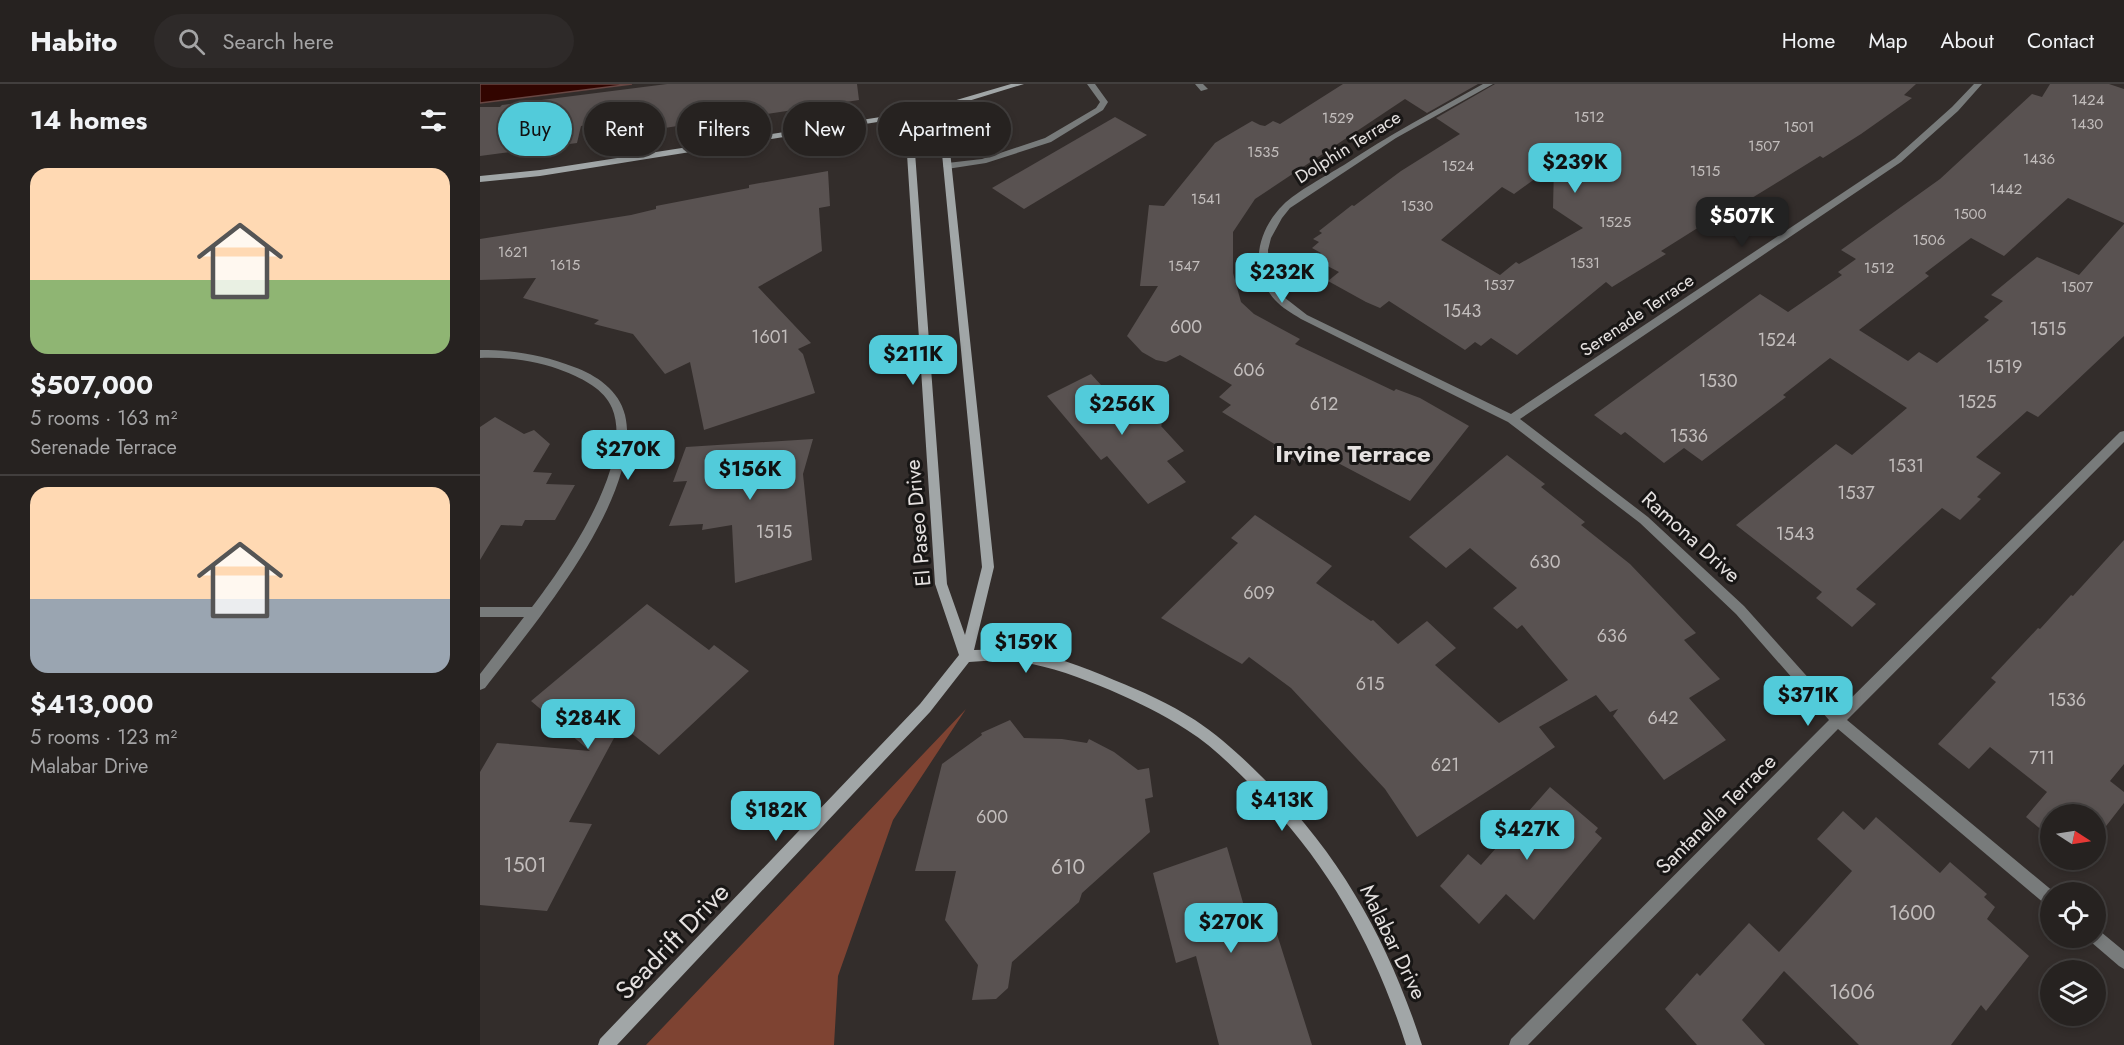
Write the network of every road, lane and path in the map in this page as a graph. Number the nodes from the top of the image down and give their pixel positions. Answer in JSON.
{"nodes":[{"id":1,"x":1020,"y":84,"type":"edge"},
{"id":2,"x":1091,"y":84,"type":"edge"},
{"id":3,"x":1489,"y":84,"type":"edge"},
{"id":4,"x":1978,"y":84,"type":"edge"},
{"id":5,"x":958,"y":102,"type":"edge"},
{"id":6,"x":878,"y":120,"type":"edge"},
{"id":7,"x":911,"y":156,"type":"edge"},
{"id":8,"x":946,"y":156,"type":"edge"},
{"id":9,"x":947,"y":166,"type":"junction"},
{"id":10,"x":480,"y":179,"type":"edge"},
{"id":11,"x":1261,"y":268,"type":"joint"},
{"id":12,"x":480,"y":354,"type":"edge"},
{"id":13,"x":1512,"y":418,"type":"junction"},
{"id":14,"x":2124,"y":435,"type":"edge"},
{"id":15,"x":480,"y":612,"type":"edge"},
{"id":16,"x":536,"y":612,"type":"junction"},
{"id":17,"x":966,"y":656,"type":"junction"},
{"id":18,"x":480,"y":684,"type":"edge"},
{"id":19,"x":1838,"y":720,"type":"junction"},
{"id":20,"x":2040,"y":891,"type":"edge"},
{"id":21,"x":2106,"y":946,"type":"edge"},
{"id":22,"x":2124,"y":961,"type":"edge"},
{"id":23,"x":606,"y":1045,"type":"edge"},
{"id":24,"x":1414,"y":1045,"type":"edge"},
{"id":25,"x":1517,"y":1045,"type":"edge"}],
"edges":[{"from":1,"to":5,"type":"street"},
{"from":2,"to":9,"type":"street"},
{"from":3,"to":11,"type":"street","name":"Dolphin Terrace"},
{"from":4,"to":13,"type":"street","name":"Serenade Terrace"},
{"from":6,"to":10,"type":"street"},
{"from":7,"to":17,"type":"street","name":"El Paseo Drive"},
{"from":8,"to":9,"type":"street"},
{"from":9,"to":17,"type":"street"},
{"from":11,"to":13,"type":"street","name":"Ramona Drive"},
{"from":12,"to":16,"type":"street"},
{"from":13,"to":19,"type":"street","name":"Ramona Drive"},
{"from":14,"to":19,"type":"street","name":"Santanella Terrace"},
{"from":15,"to":16,"type":"street"},
{"from":16,"to":18,"type":"street"},
{"from":17,"to":23,"type":"street","name":"Seadrift Drive"},
{"from":17,"to":24,"type":"street","name":"Malabar Drive"},
{"from":19,"to":20,"type":"street","name":"Ramona Drive"},
{"from":19,"to":25,"type":"street","name":"Santanella Terrace"},
{"from":21,"to":22,"type":"street"}]}
